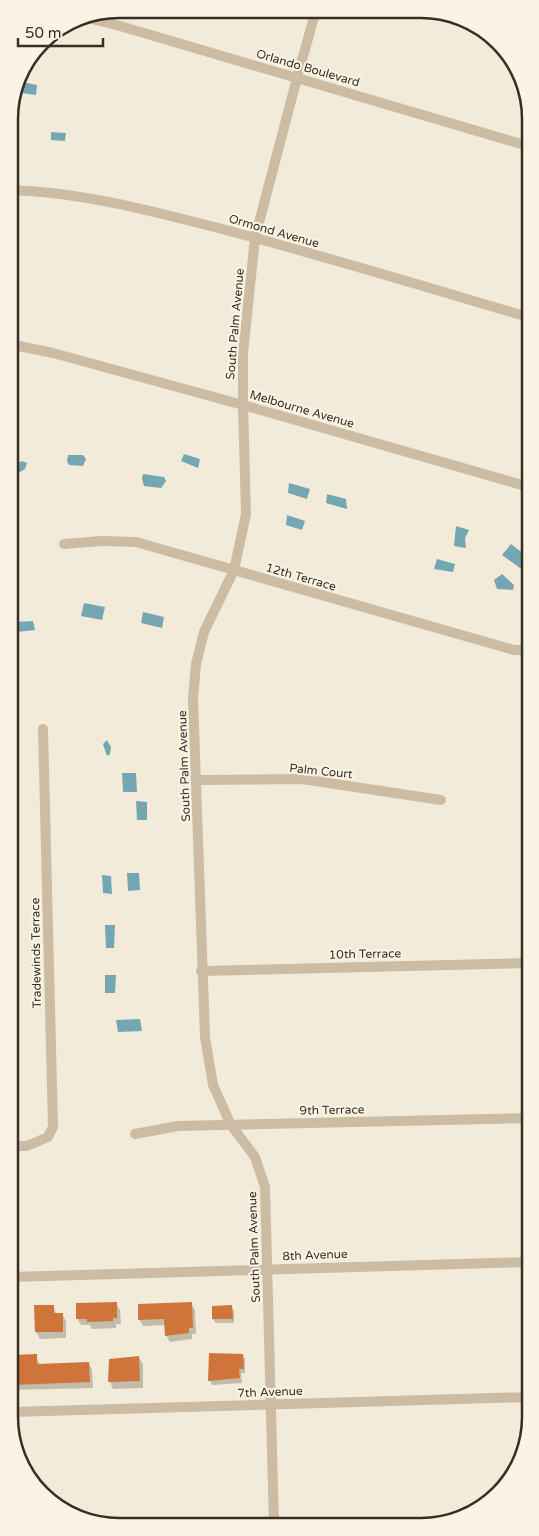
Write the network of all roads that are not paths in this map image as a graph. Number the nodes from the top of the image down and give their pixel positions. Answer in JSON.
{"nodes":[{"id":1,"x":314,"y":18,"type":"edge"},
{"id":2,"x":95,"y":20,"type":"edge"},
{"id":3,"x":297,"y":78,"type":"junction"},
{"id":4,"x":522,"y":144,"type":"edge"},
{"id":5,"x":18,"y":190,"type":"edge"},
{"id":6,"x":255,"y":238,"type":"junction"},
{"id":7,"x":522,"y":314,"type":"edge"},
{"id":8,"x":18,"y":346,"type":"edge"},
{"id":9,"x":243,"y":405,"type":"junction"},
{"id":10,"x":522,"y":485,"type":"edge"},
{"id":11,"x":64,"y":544,"type":"dead end"},
{"id":12,"x":234,"y":570,"type":"junction"},
{"id":13,"x":522,"y":650,"type":"edge"},
{"id":14,"x":43,"y":729,"type":"dead end"},
{"id":15,"x":197,"y":780,"type":"junction"},
{"id":16,"x":441,"y":800,"type":"dead end"},
{"id":17,"x":521,"y":963,"type":"edge"},
{"id":18,"x":201,"y":971,"type":"junction"},
{"id":19,"x":521,"y":1118,"type":"edge"},
{"id":20,"x":231,"y":1125,"type":"junction"},
{"id":21,"x":135,"y":1134,"type":"dead end"},
{"id":22,"x":18,"y":1146,"type":"edge"},
{"id":23,"x":521,"y":1262,"type":"edge"},
{"id":24,"x":267,"y":1269,"type":"junction"},
{"id":25,"x":18,"y":1277,"type":"edge"},
{"id":26,"x":521,"y":1397,"type":"edge"},
{"id":27,"x":271,"y":1405,"type":"junction"},
{"id":28,"x":18,"y":1412,"type":"edge"},
{"id":29,"x":274,"y":1518,"type":"edge"}],
"edges":[{"from":1,"to":3,"type":"street","name":"South Palm Avenue"},
{"from":2,"to":3,"type":"street","name":"Orlando Boulevard"},
{"from":3,"to":4,"type":"street","name":"Orlando Boulevard"},
{"from":3,"to":6,"type":"street","name":"South Palm Avenue"},
{"from":5,"to":6,"type":"street","name":"Ormond Avenue"},
{"from":6,"to":7,"type":"street","name":"Ormond Avenue"},
{"from":6,"to":9,"type":"street","name":"South Palm Avenue"},
{"from":8,"to":9,"type":"street","name":"Melbourne Avenue"},
{"from":9,"to":10,"type":"street","name":"Melbourne Avenue"},
{"from":9,"to":12,"type":"street","name":"South Palm Avenue"},
{"from":11,"to":12,"type":"street","name":"12th Terrace"},
{"from":12,"to":13,"type":"street","name":"12th Terrace"},
{"from":12,"to":15,"type":"street","name":"South Palm Avenue"},
{"from":14,"to":22,"type":"street","name":"Tradewinds Terrace"},
{"from":15,"to":16,"type":"street","name":"Palm Court"},
{"from":15,"to":18,"type":"street","name":"South Palm Avenue"},
{"from":17,"to":18,"type":"street","name":"10th Terrace"},
{"from":18,"to":20,"type":"street","name":"South Palm Avenue"},
{"from":19,"to":20,"type":"street","name":"9th Terrace"},
{"from":20,"to":21,"type":"street","name":"9th Terrace"},
{"from":20,"to":24,"type":"street","name":"South Palm Avenue"},
{"from":23,"to":24,"type":"street","name":"8th Avenue"},
{"from":24,"to":25,"type":"street","name":"8th Avenue"},
{"from":24,"to":27,"type":"street","name":"South Palm Avenue"},
{"from":26,"to":27,"type":"street","name":"7th Avenue"},
{"from":27,"to":28,"type":"street","name":"7th Avenue"},
{"from":27,"to":29,"type":"street","name":"South Palm Avenue"}]}
